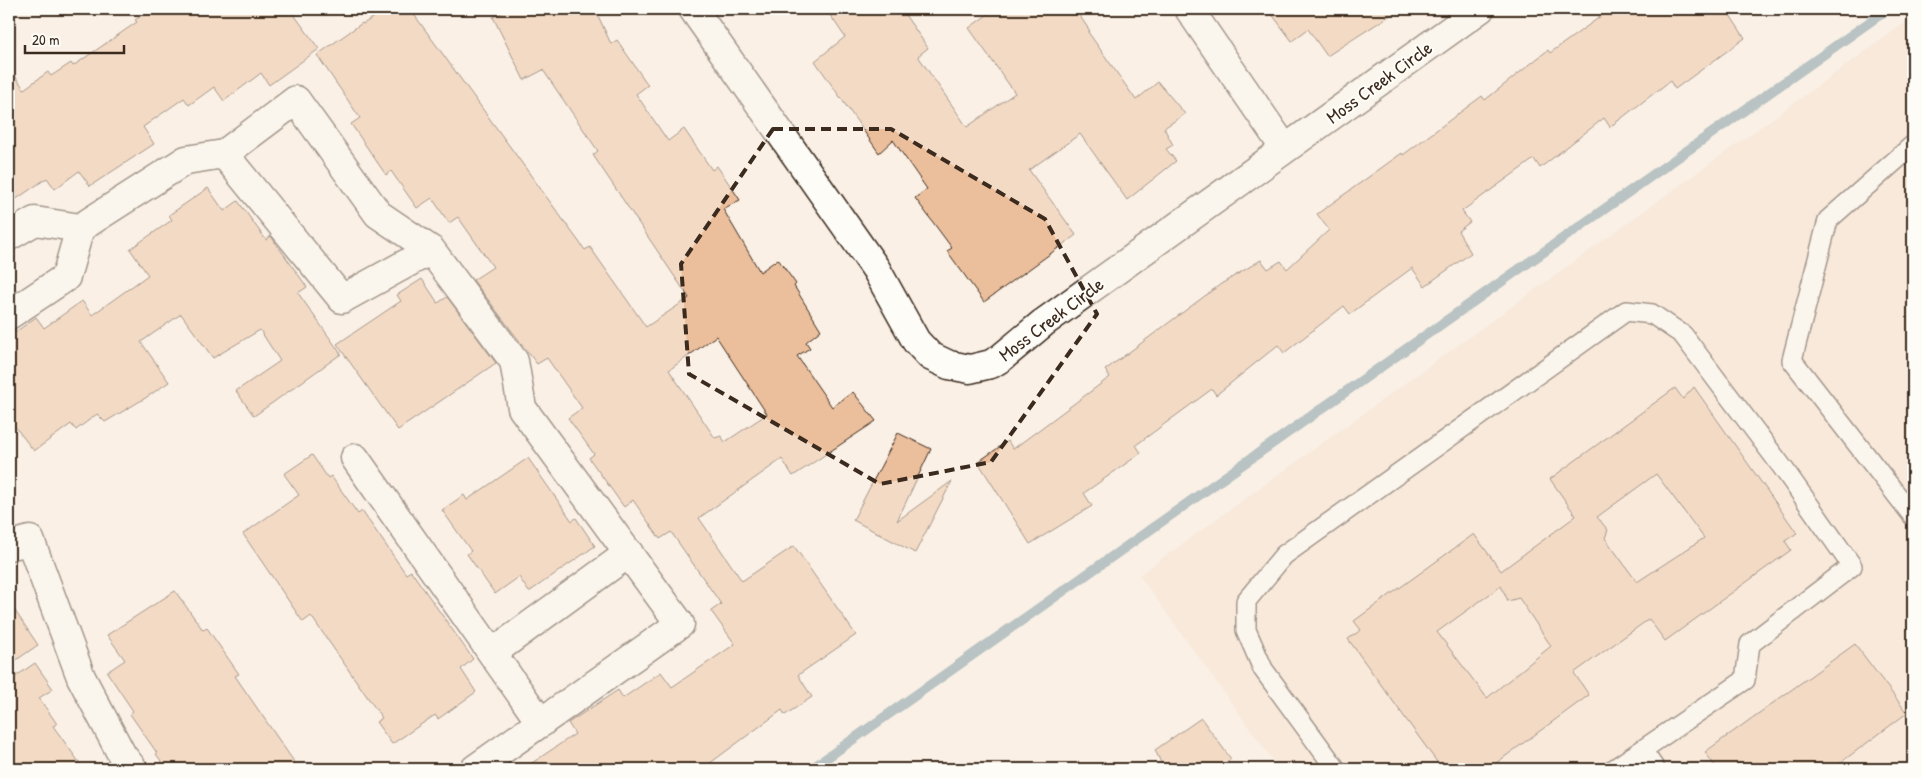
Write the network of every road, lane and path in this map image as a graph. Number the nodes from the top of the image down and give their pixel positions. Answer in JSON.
{"nodes":[{"id":1,"x":693,"y":9,"type":"edge"},
{"id":2,"x":1189,"y":9,"type":"edge"},
{"id":3,"x":1480,"y":9,"type":"edge"},
{"id":4,"x":1913,"y":145,"type":"edge"},
{"id":5,"x":1285,"y":149,"type":"junction"},
{"id":6,"x":224,"y":154,"type":"junction"},
{"id":7,"x":80,"y":228,"type":"junction"},
{"id":8,"x":9,"y":236,"type":"edge"},
{"id":9,"x":431,"y":250,"type":"junction"},
{"id":10,"x":9,"y":316,"type":"edge"},
{"id":11,"x":355,"y":458,"type":"dead end"},
{"id":12,"x":1913,"y":516,"type":"edge"},
{"id":13,"x":9,"y":546,"type":"edge"},
{"id":14,"x":629,"y":553,"type":"junction"},
{"id":15,"x":492,"y":653,"type":"junction"},
{"id":16,"x":540,"y":723,"type":"junction"},
{"id":17,"x":1642,"y":750,"type":"junction"},
{"id":18,"x":133,"y":769,"type":"edge"},
{"id":19,"x":475,"y":769,"type":"edge"},
{"id":20,"x":1336,"y":769,"type":"edge"},
{"id":21,"x":1614,"y":769,"type":"edge"},
{"id":22,"x":1655,"y":769,"type":"edge"}],
"edges":[{"from":1,"to":5,"type":"street","name":"Moss Creek Circle"},
{"from":2,"to":5,"type":"street"},
{"from":3,"to":5,"type":"street","name":"Moss Creek Circle"},
{"from":4,"to":12,"type":"lane"},
{"from":6,"to":7,"type":"street"},
{"from":6,"to":9,"type":"street"},
{"from":6,"to":9,"type":"street"},
{"from":7,"to":8,"type":"street"},
{"from":7,"to":10,"type":"street"},
{"from":9,"to":14,"type":"street"},
{"from":11,"to":15,"type":"street"},
{"from":13,"to":18,"type":"street"},
{"from":14,"to":15,"type":"street"},
{"from":14,"to":16,"type":"street"},
{"from":15,"to":16,"type":"street"},
{"from":16,"to":19,"type":"street"},
{"from":17,"to":20,"type":"lane"},
{"from":17,"to":21,"type":"lane"},
{"from":17,"to":22,"type":"lane"}]}
